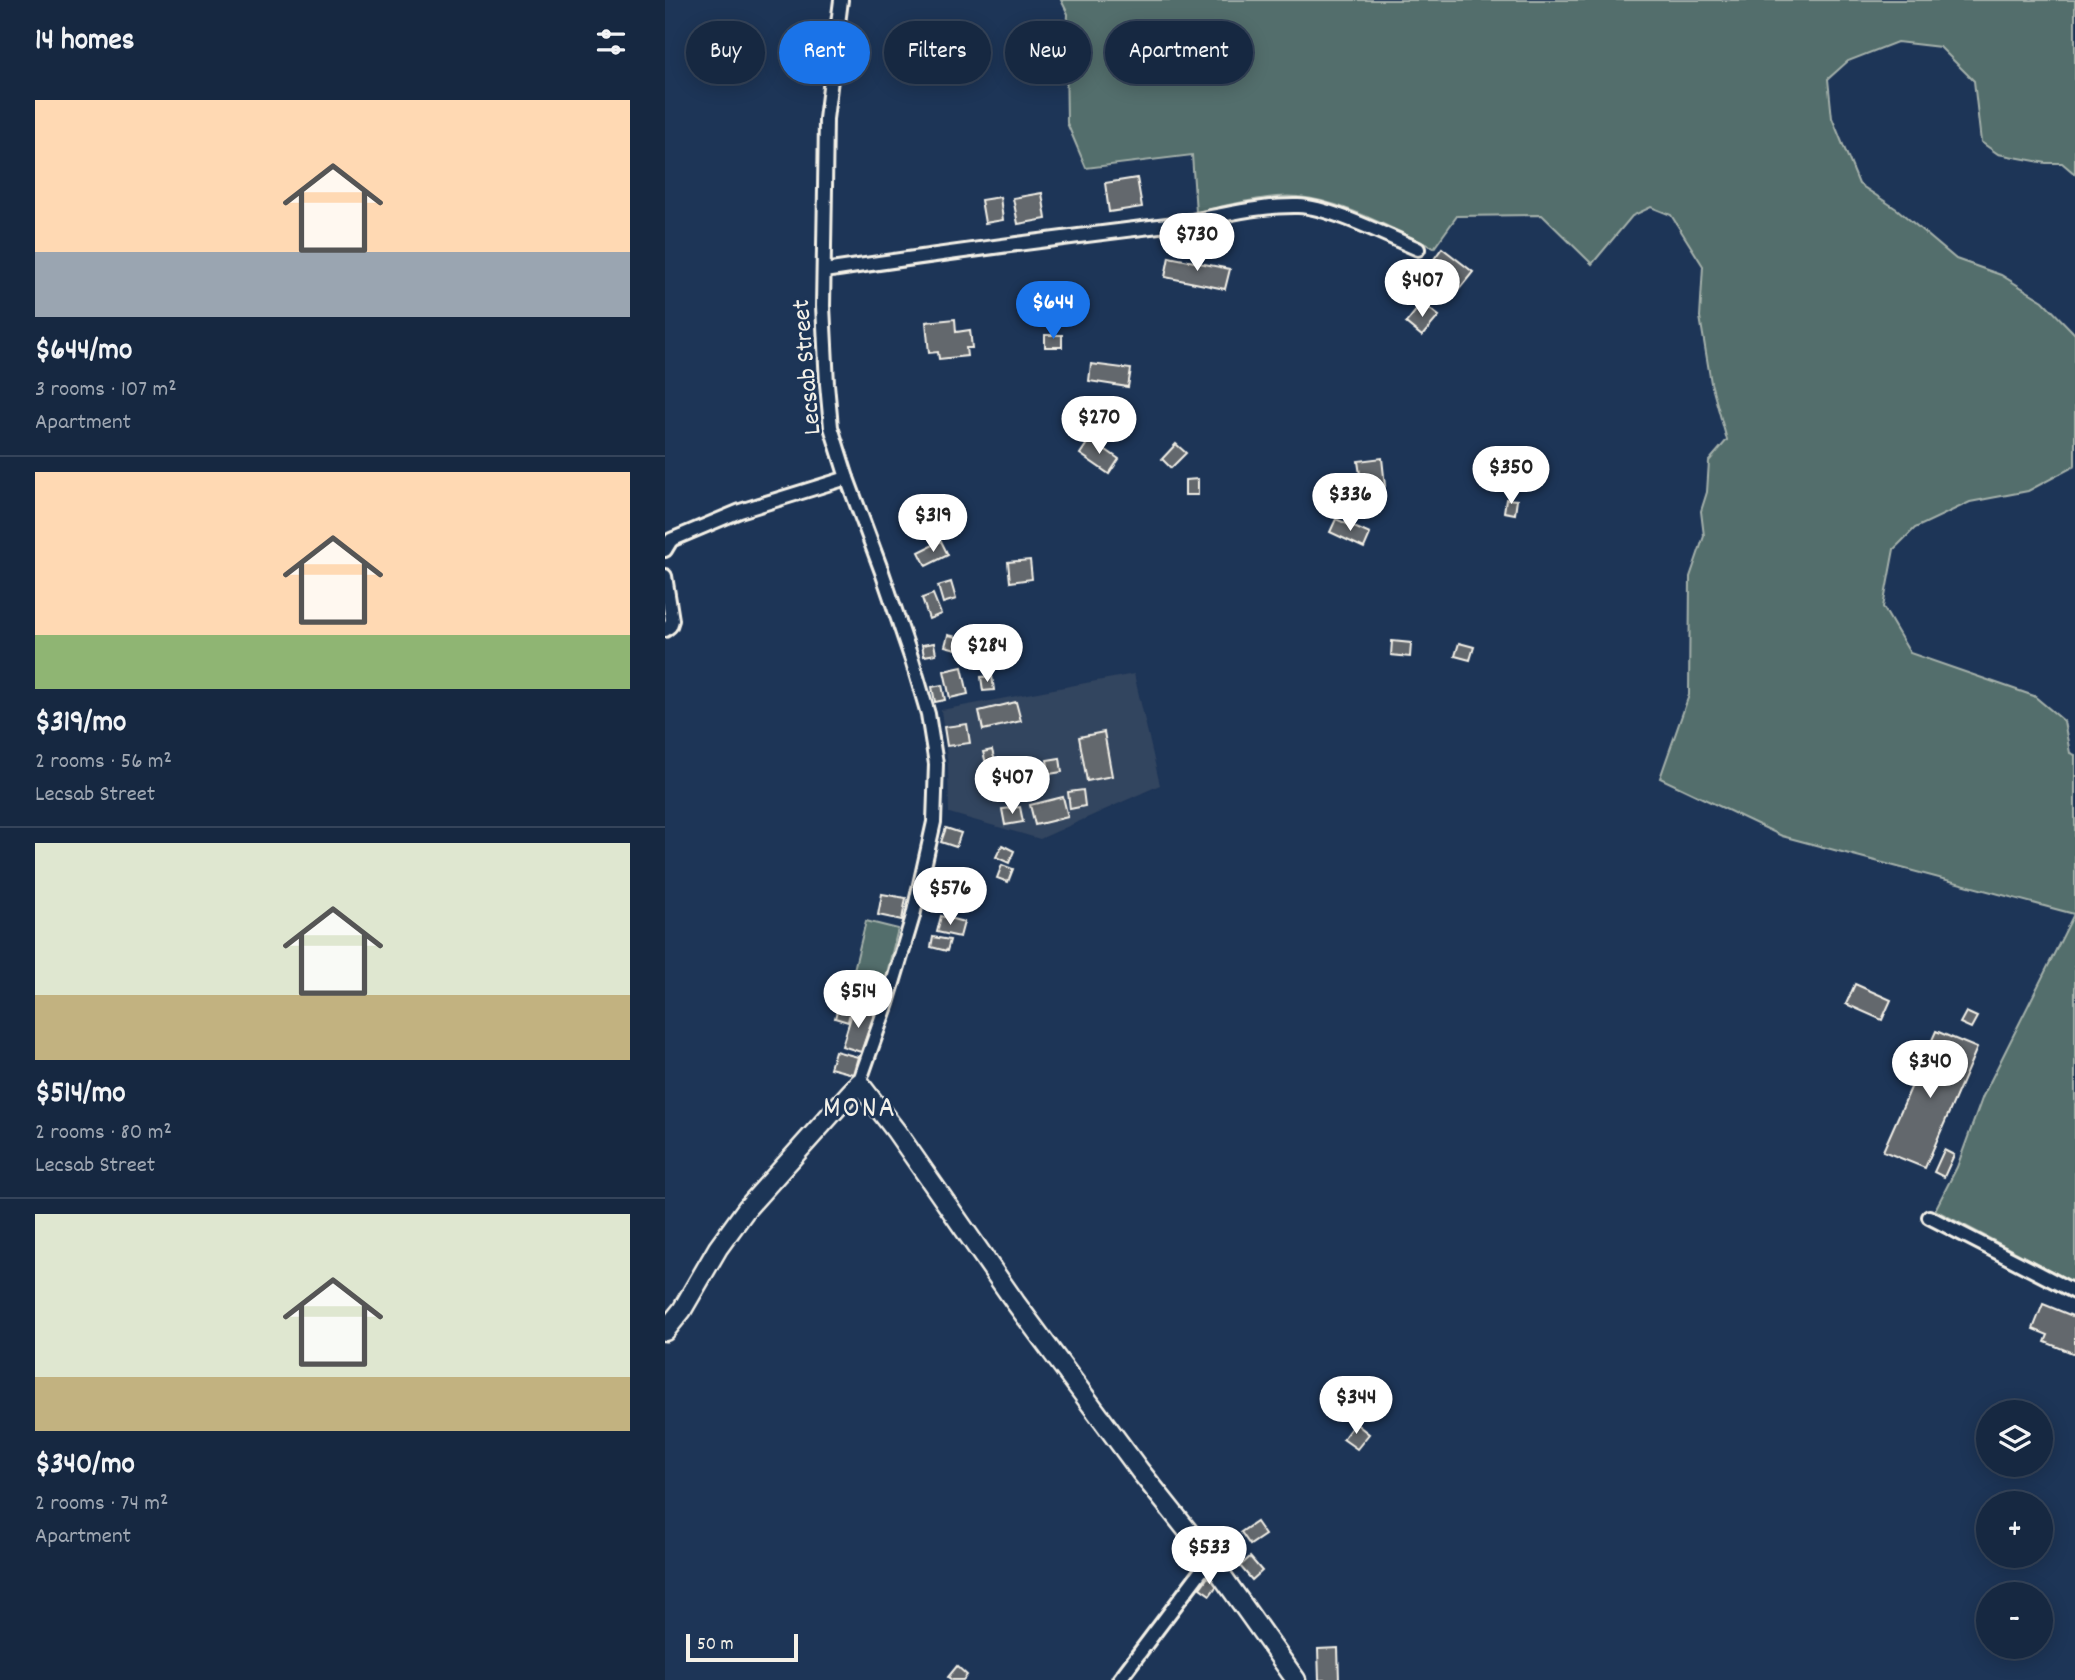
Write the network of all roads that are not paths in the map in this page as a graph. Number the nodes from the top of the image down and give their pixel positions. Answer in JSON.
{"nodes":[{"id":1,"x":841,"y":0,"type":"edge"},
{"id":2,"x":1418,"y":249,"type":"dead end"},
{"id":3,"x":824,"y":271,"type":"junction"},
{"id":4,"x":848,"y":478,"type":"junction"},
{"id":5,"x":665,"y":550,"type":"edge"},
{"id":6,"x":665,"y":576,"type":"edge"},
{"id":7,"x":665,"y":630,"type":"edge"},
{"id":8,"x":859,"y":1083,"type":"junction"},
{"id":9,"x":1929,"y":1217,"type":"dead end"},
{"id":10,"x":2075,"y":1292,"type":"edge"},
{"id":11,"x":665,"y":1331,"type":"edge"},
{"id":12,"x":1210,"y":1559,"type":"junction"},
{"id":13,"x":1119,"y":1680,"type":"edge"},
{"id":14,"x":1296,"y":1680,"type":"edge"}],
"edges":[{"from":1,"to":3,"type":"street","name":"Lecsab Street"},
{"from":2,"to":3,"type":"street"},
{"from":3,"to":4,"type":"street","name":"Lecsab Street"},
{"from":4,"to":5,"type":"street"},
{"from":4,"to":8,"type":"street","name":"Lecsab Street"},
{"from":6,"to":7,"type":"street"},
{"from":8,"to":11,"type":"street"},
{"from":8,"to":12,"type":"street"},
{"from":9,"to":10,"type":"street"},
{"from":12,"to":13,"type":"street"},
{"from":12,"to":14,"type":"street"}]}
